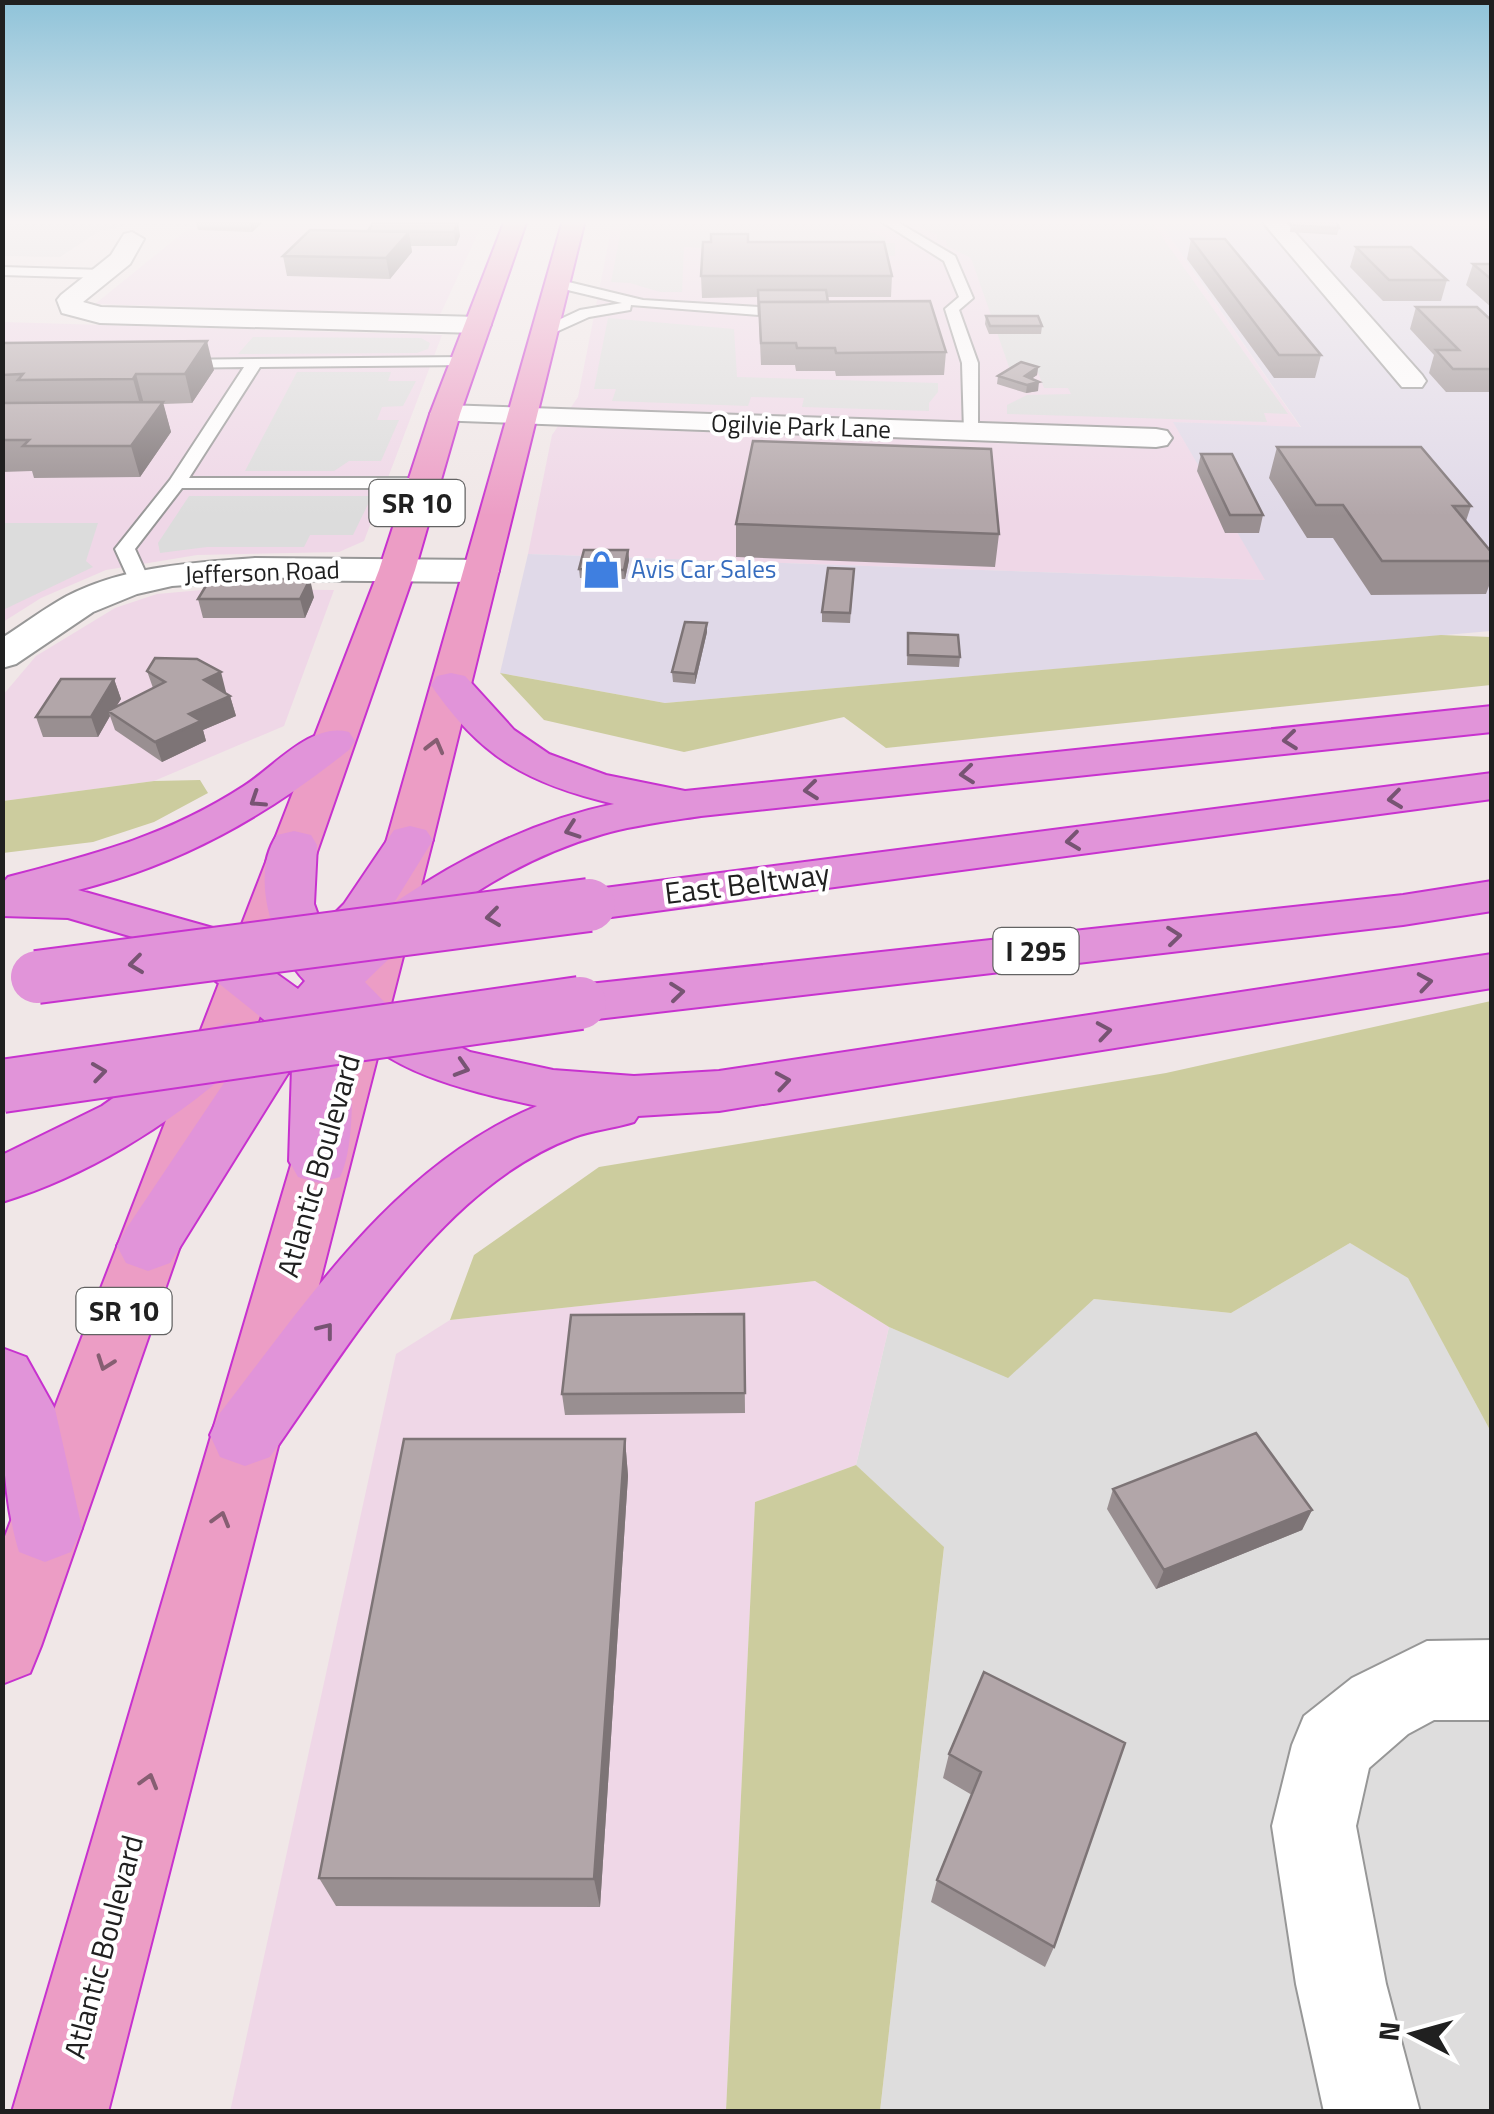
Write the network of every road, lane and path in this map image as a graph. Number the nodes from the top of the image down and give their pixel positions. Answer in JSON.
{"nodes":[{"id":1,"x":238,"y":319,"type":"edge"},
{"id":2,"x":480,"y":319,"type":"edge"},
{"id":3,"x":546,"y":319,"type":"edge"},
{"id":4,"x":573,"y":319,"type":"edge"},
{"id":5,"x":955,"y":319,"type":"edge"},
{"id":6,"x":1358,"y":319,"type":"edge"},
{"id":7,"x":478,"y":325,"type":"junction"},
{"id":8,"x":542,"y":333,"type":"junction"},
{"id":9,"x":464,"y":362,"type":"junction"},
{"id":10,"x":158,"y":363,"type":"edge"},
{"id":11,"x":254,"y":363,"type":"junction"},
{"id":12,"x":1412,"y":381,"type":"dead end"},
{"id":13,"x":445,"y":414,"type":"junction"},
{"id":14,"x":519,"y":416,"type":"junction"},
{"id":15,"x":972,"y":432,"type":"junction"},
{"id":16,"x":1156,"y":438,"type":"dead end"},
{"id":17,"x":177,"y":483,"type":"junction"},
{"id":18,"x":424,"y":483,"type":"junction"},
{"id":19,"x":396,"y":570,"type":"junction"},
{"id":20,"x":481,"y":571,"type":"junction"},
{"id":21,"x":140,"y":582,"type":"junction"},
{"id":22,"x":2,"y":656,"type":"edge"},
{"id":23,"x":451,"y":685,"type":"junction"},
{"id":24,"x":1492,"y":719,"type":"edge"},
{"id":25,"x":334,"y":741,"type":"junction"},
{"id":26,"x":1492,"y":786,"type":"edge"},
{"id":27,"x":701,"y":802,"type":"junction"},
{"id":28,"x":410,"y":840,"type":"junction"},
{"id":29,"x":2,"y":891,"type":"edge"},
{"id":30,"x":1492,"y":896,"type":"edge"},
{"id":31,"x":2,"y":901,"type":"edge"},
{"id":32,"x":383,"y":937,"type":"junction"},
{"id":33,"x":1492,"y":971,"type":"edge"},
{"id":34,"x":20,"y":979,"type":"edge"},
{"id":35,"x":306,"y":992,"type":"junction"},
{"id":36,"x":219,"y":1051,"type":"junction"},
{"id":37,"x":2,"y":1086,"type":"edge"},
{"id":38,"x":718,"y":1091,"type":"junction"},
{"id":39,"x":2,"y":1180,"type":"edge"},
{"id":40,"x":148,"y":1246,"type":"junction"},
{"id":41,"x":2,"y":1377,"type":"edge"},
{"id":42,"x":245,"y":1435,"type":"junction"},
{"id":43,"x":45,"y":1528,"type":"junction"},
{"id":44,"x":2,"y":1646,"type":"edge"},
{"id":45,"x":1492,"y":1680,"type":"edge"},
{"id":46,"x":60,"y":2112,"type":"edge"},
{"id":47,"x":1372,"y":2112,"type":"edge"}],
"edges":[{"from":1,"to":7,"type":"street"},
{"from":2,"to":7,"type":"highway","number":"SR 10"},
{"from":3,"to":8,"type":"highway","number":"SR 10"},
{"from":4,"to":8,"type":"lane"},
{"from":5,"to":15,"type":"lane"},
{"from":6,"to":12,"type":"street"},
{"from":7,"to":9,"type":"highway","number":"SR 10"},
{"from":8,"to":14,"type":"highway","number":"SR 10"},
{"from":9,"to":11,"type":"lane"},
{"from":9,"to":13,"type":"highway","number":"SR 10"},
{"from":10,"to":11,"type":"lane"},
{"from":11,"to":17,"type":"lane"},
{"from":13,"to":14,"type":"street","name":"Ogilvie Park Lane"},
{"from":13,"to":18,"type":"highway","number":"SR 10"},
{"from":14,"to":15,"type":"street","name":"Ogilvie Park Lane"},
{"from":14,"to":20,"type":"highway","number":"SR 10"},
{"from":15,"to":16,"type":"street","name":"Ogilvie Park Lane"},
{"from":17,"to":18,"type":"lane"},
{"from":17,"to":21,"type":"lane"},
{"from":18,"to":19,"type":"highway","number":"SR 10"},
{"from":19,"to":20,"type":"street","name":"Jefferson Road"},
{"from":19,"to":21,"type":"street","name":"Jefferson Road"},
{"from":19,"to":25,"type":"highway","number":"SR 10"},
{"from":20,"to":23,"type":"highway","number":"SR 10"},
{"from":21,"to":22,"type":"street","name":"Jefferson Road"},
{"from":23,"to":27,"type":"highway"},
{"from":28,"to":23,"type":"highway","number":"SR 10","one_way":true},
{"from":24,"to":27,"type":"highway","one_way":true},
{"from":25,"to":29,"type":"highway","one_way":true},
{"from":25,"to":35,"type":"highway","number":"SR 10"},
{"from":26,"to":34,"type":"highway","name":"East Beltway","one_way":true,"bridge":true},
{"from":27,"to":32,"type":"highway","one_way":true},
{"from":28,"to":32,"type":"highway","number":"SR 10"},
{"from":28,"to":35,"type":"highway"},
{"from":37,"to":30,"type":"highway","number":"I 295","one_way":true,"bridge":true},
{"from":31,"to":35,"type":"highway"},
{"from":32,"to":35,"type":"highway","number":"SR 10"},
{"from":38,"to":33,"type":"highway","one_way":true},
{"from":35,"to":36,"type":"highway","number":"SR 10"},
{"from":35,"to":38,"type":"highway","one_way":true},
{"from":35,"to":40,"type":"highway"},
{"from":35,"to":42,"type":"highway","name":"Atlantic Boulevard"},
{"from":36,"to":39,"type":"highway"},
{"from":36,"to":40,"type":"highway","number":"SR 10"},
{"from":42,"to":38,"type":"highway","one_way":true},
{"from":40,"to":43,"type":"highway","number":"SR 10","one_way":true},
{"from":41,"to":43,"type":"highway"},
{"from":46,"to":42,"type":"highway","name":"Atlantic Boulevard","one_way":true},
{"from":43,"to":44,"type":"highway","number":"SR 10"},
{"from":45,"to":47,"type":"street"}]}
